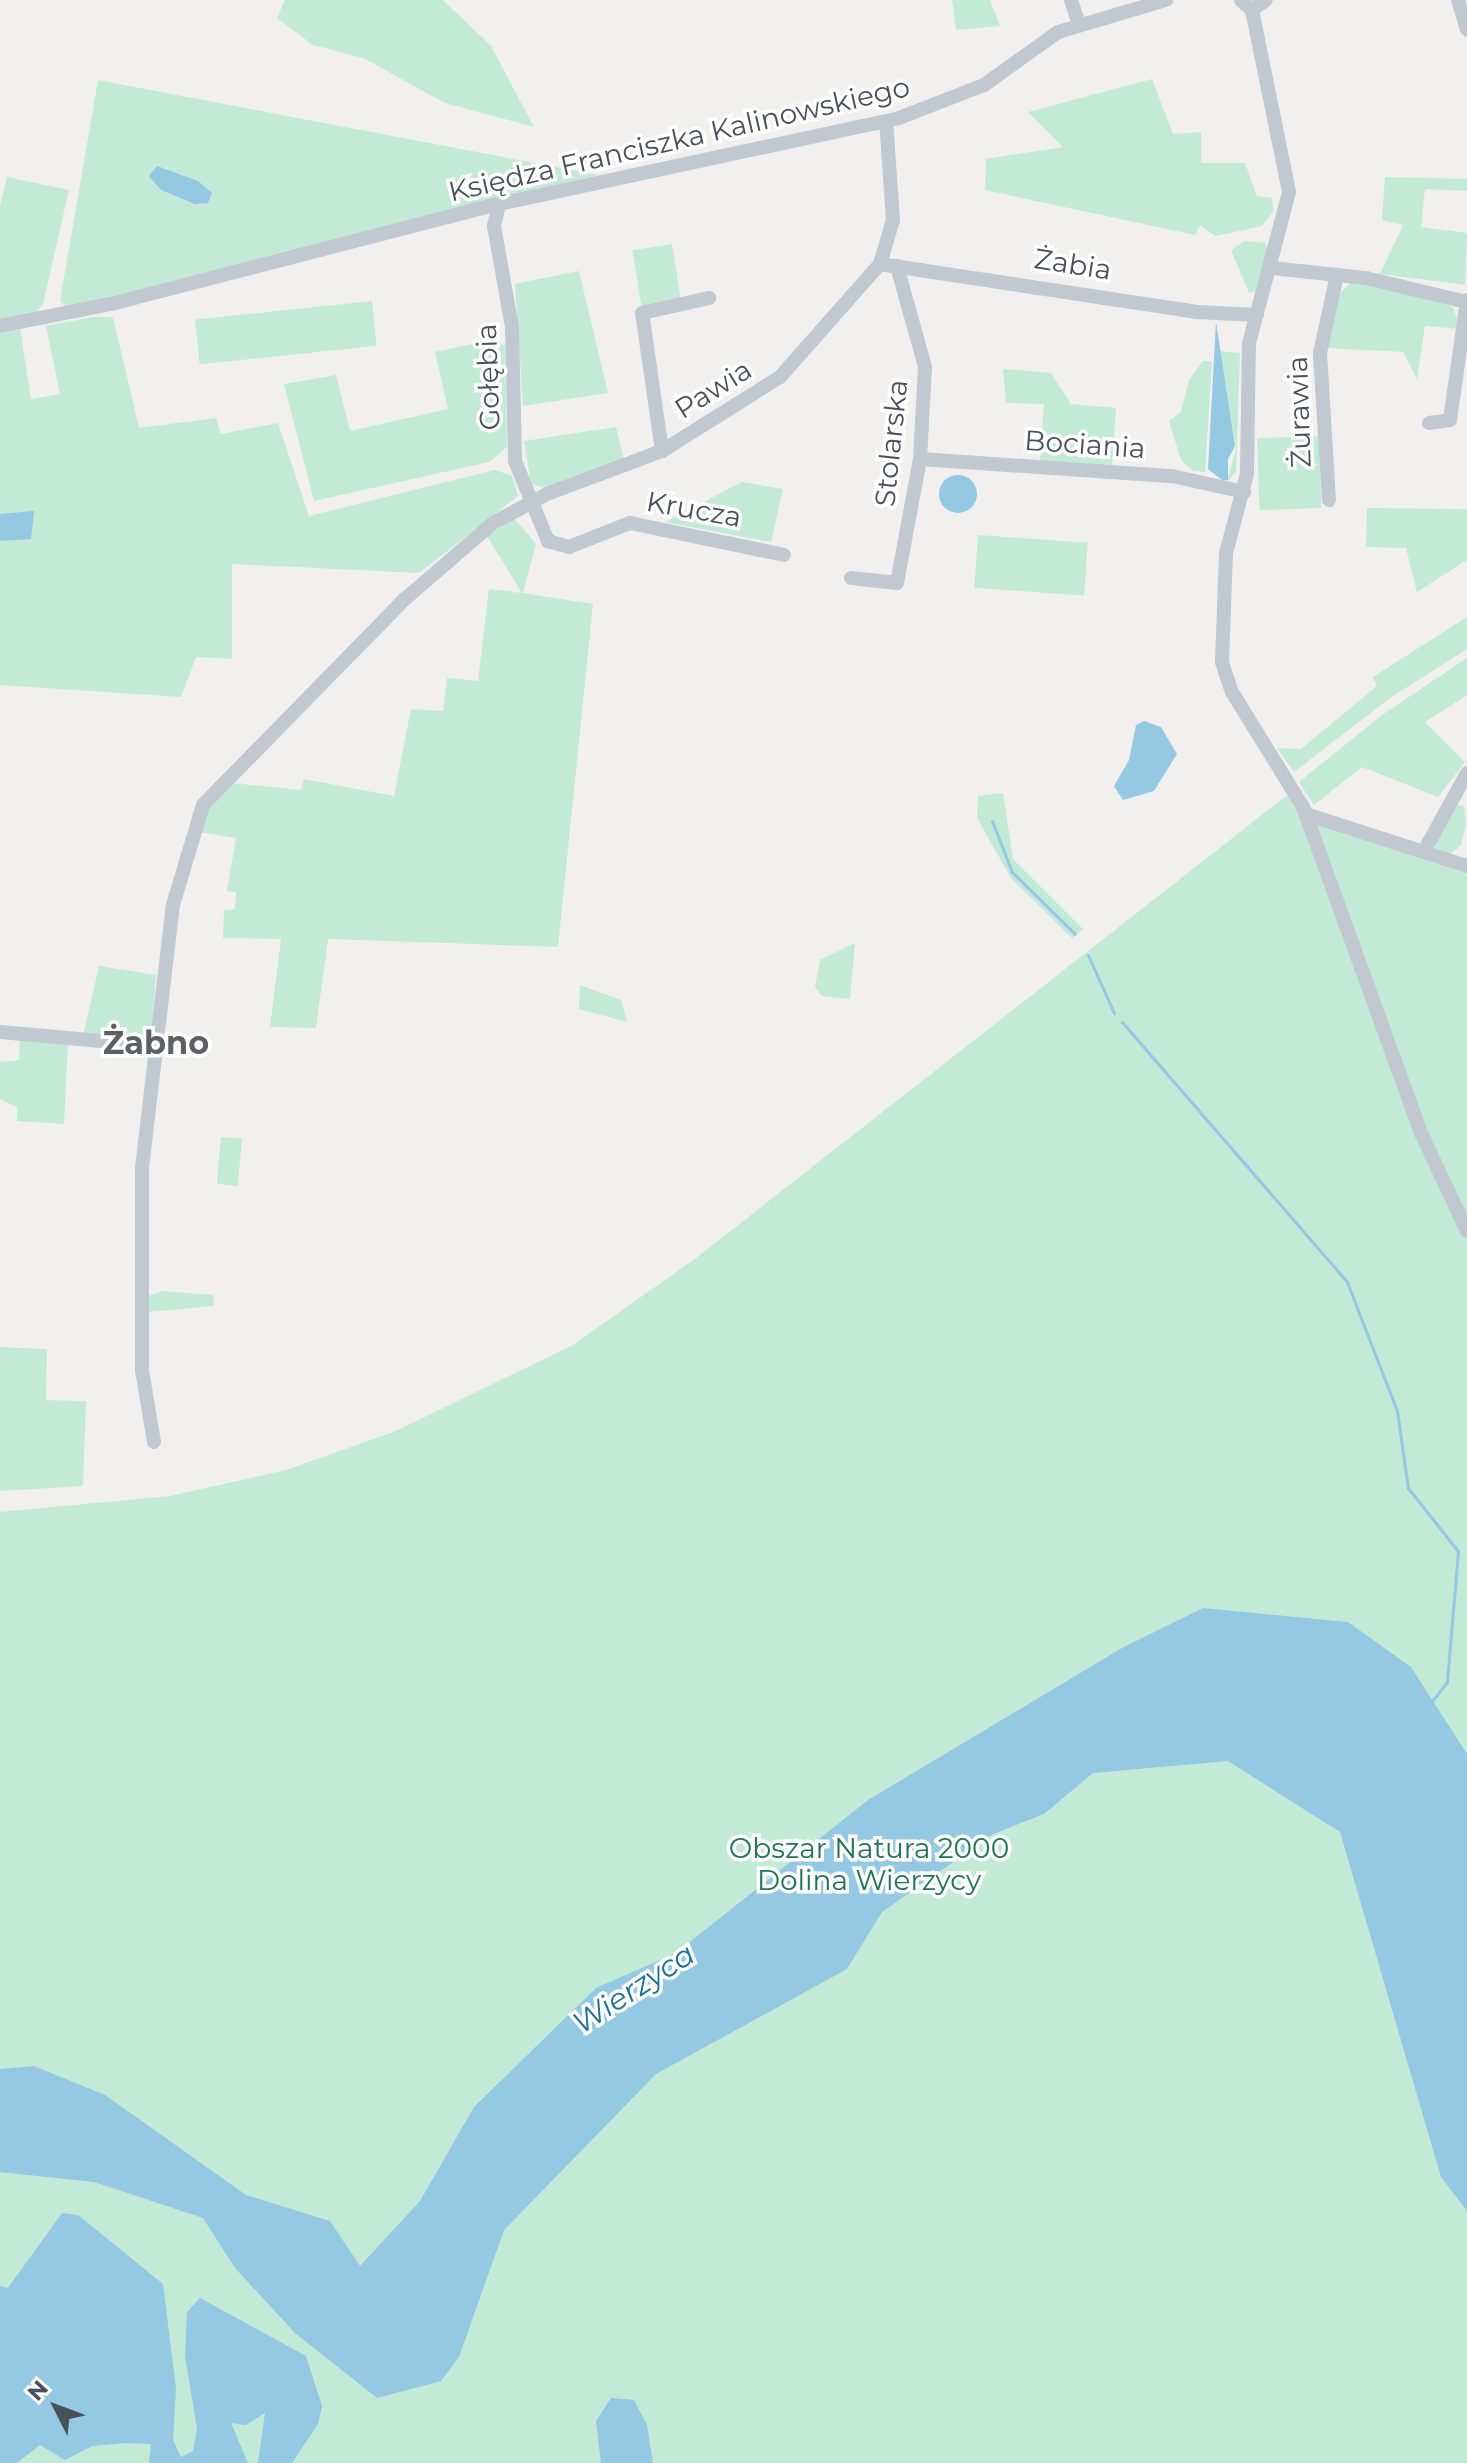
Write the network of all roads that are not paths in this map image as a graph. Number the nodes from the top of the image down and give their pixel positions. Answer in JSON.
{"nodes":[{"id":1,"x":1071,"y":0,"type":"edge"},
{"id":2,"x":1166,"y":0,"type":"edge"},
{"id":3,"x":1266,"y":0,"type":"edge"},
{"id":4,"x":1458,"y":0,"type":"edge"},
{"id":5,"x":1247,"y":5,"type":"edge"},
{"id":6,"x":1079,"y":24,"type":"junction"},
{"id":7,"x":1467,"y":30,"type":"edge"},
{"id":8,"x":886,"y":121,"type":"junction"},
{"id":9,"x":499,"y":204,"type":"junction"},
{"id":10,"x":466,"y":213,"type":"junction"},
{"id":11,"x":499,"y":248,"type":"junction"},
{"id":12,"x":880,"y":264,"type":"junction"},
{"id":13,"x":897,"y":266,"type":"junction"},
{"id":14,"x":1272,"y":268,"type":"junction"},
{"id":15,"x":1337,"y":275,"type":"junction"},
{"id":16,"x":709,"y":298,"type":"dead end"},
{"id":17,"x":1467,"y":301,"type":"edge"},
{"id":18,"x":1257,"y":315,"type":"junction"},
{"id":19,"x":0,"y":326,"type":"edge"},
{"id":20,"x":1429,"y":423,"type":"dead end"},
{"id":21,"x":662,"y":451,"type":"junction"},
{"id":22,"x":920,"y":459,"type":"junction"},
{"id":23,"x":1244,"y":492,"type":"junction"},
{"id":24,"x":1329,"y":500,"type":"dead end"},
{"id":25,"x":531,"y":501,"type":"junction"},
{"id":26,"x":784,"y":555,"type":"dead end"},
{"id":27,"x":851,"y":578,"type":"dead end"},
{"id":28,"x":1467,"y":773,"type":"edge"},
{"id":29,"x":1306,"y":814,"type":"junction"},
{"id":30,"x":1424,"y":851,"type":"junction"},
{"id":31,"x":1467,"y":866,"type":"edge"},
{"id":32,"x":0,"y":1032,"type":"edge"},
{"id":33,"x":156,"y":1046,"type":"junction"},
{"id":34,"x":1462,"y":1215,"type":"edge"},
{"id":35,"x":1467,"y":1231,"type":"edge"},
{"id":36,"x":154,"y":1442,"type":"dead end"}],
"edges":[{"from":1,"to":6,"type":"street"},
{"from":2,"to":6,"type":"street","name":"Księdza Franciszka Kalinowskiego"},
{"from":3,"to":5,"type":"street"},
{"from":4,"to":7,"type":"street"},
{"from":5,"to":14,"type":"street"},
{"from":6,"to":8,"type":"street","name":"Księdza Franciszka Kalinowskiego"},
{"from":8,"to":9,"type":"street","name":"Księdza Franciszka Kalinowskiego"},
{"from":8,"to":12,"type":"street","name":"Pawia"},
{"from":9,"to":10,"type":"street","name":"Księdza Franciszka Kalinowskiego"},
{"from":9,"to":11,"type":"street","name":"Gołębia"},
{"from":10,"to":11,"type":"street"},
{"from":10,"to":19,"type":"street","name":"Księdza Franciszka Kalinowskiego"},
{"from":11,"to":25,"type":"street","name":"Gołębia"},
{"from":12,"to":13,"type":"street","name":"Żabia"},
{"from":12,"to":21,"type":"street","name":"Pawia"},
{"from":13,"to":18,"type":"street","name":"Żabia"},
{"from":13,"to":22,"type":"street","name":"Stolarska"},
{"from":14,"to":15,"type":"street"},
{"from":14,"to":18,"type":"street"},
{"from":15,"to":17,"type":"street"},
{"from":15,"to":24,"type":"street","name":"Żurawia"},
{"from":16,"to":21,"type":"street"},
{"from":17,"to":20,"type":"street"},
{"from":18,"to":23,"type":"street"},
{"from":21,"to":25,"type":"street","name":"Pawia"},
{"from":22,"to":23,"type":"street","name":"Bociania"},
{"from":22,"to":27,"type":"street","name":"Stolarska"},
{"from":23,"to":29,"type":"street"},
{"from":25,"to":26,"type":"street","name":"Krucza"},
{"from":25,"to":33,"type":"street","name":"Pawia"},
{"from":28,"to":30,"type":"street"},
{"from":29,"to":30,"type":"street"},
{"from":29,"to":34,"type":"street"},
{"from":30,"to":31,"type":"street"},
{"from":32,"to":33,"type":"street"},
{"from":33,"to":36,"type":"street","name":"Pawia"},
{"from":34,"to":35,"type":"street"}]}
